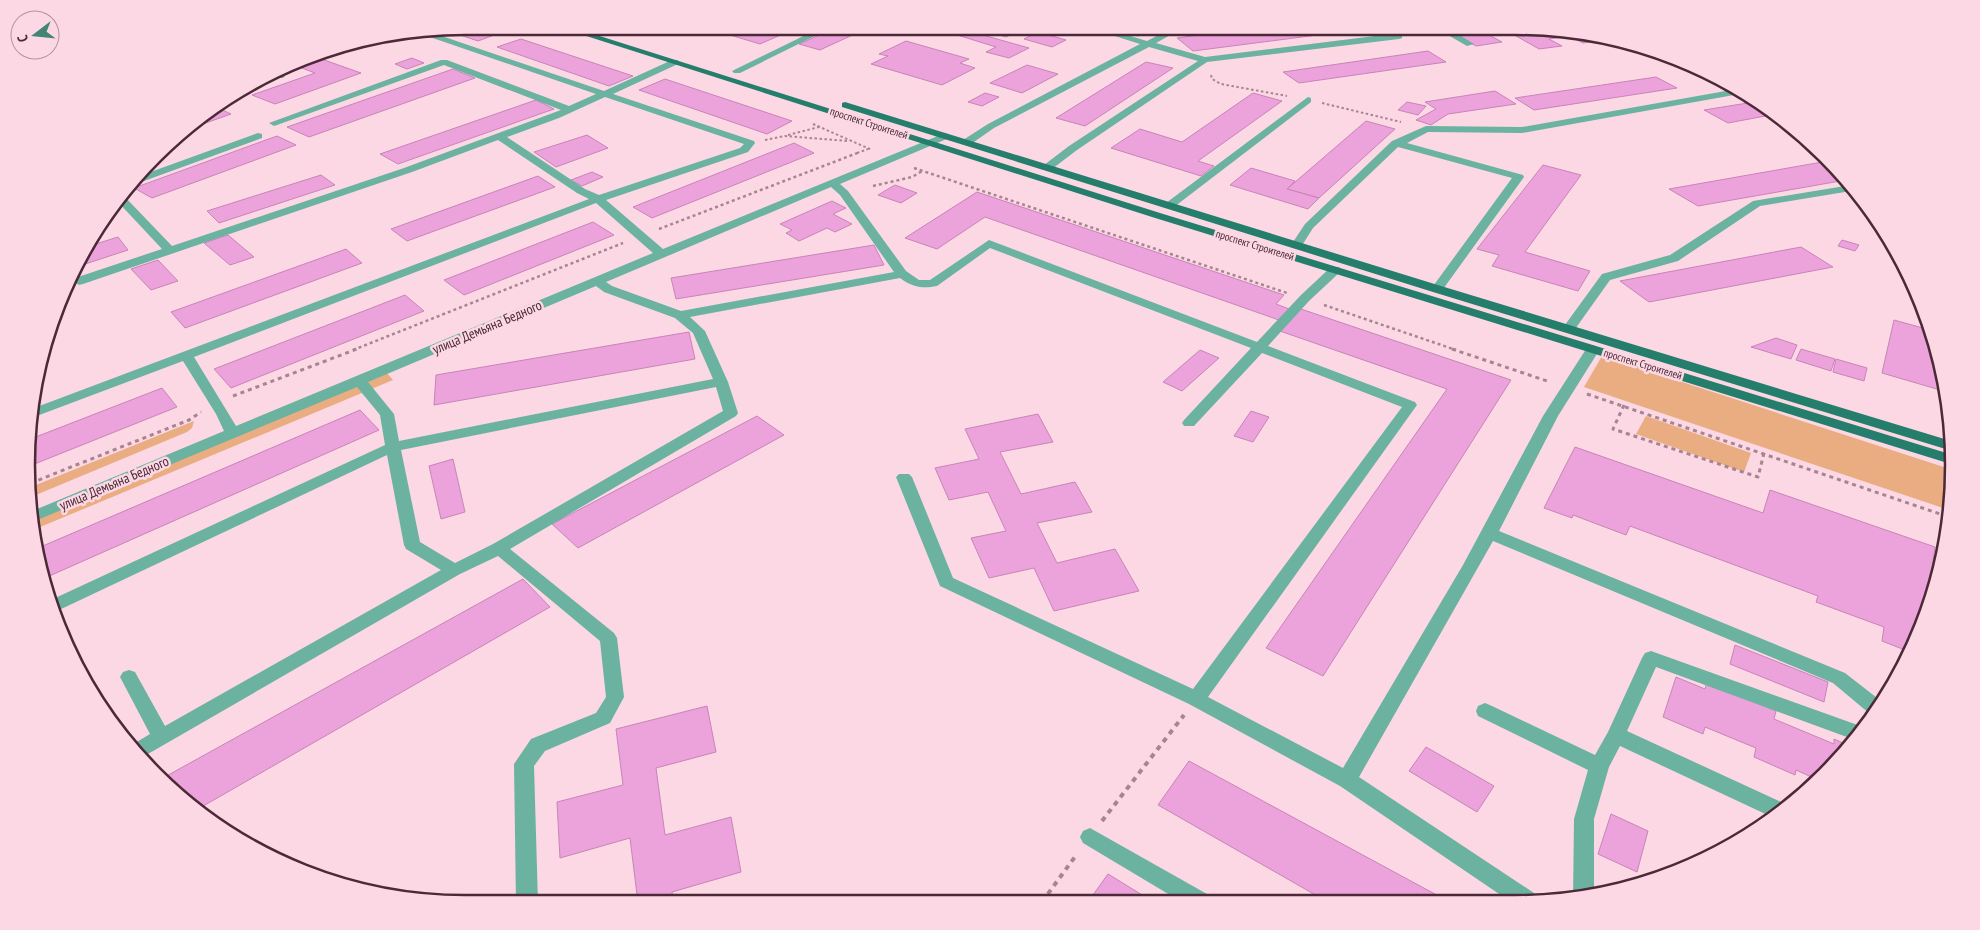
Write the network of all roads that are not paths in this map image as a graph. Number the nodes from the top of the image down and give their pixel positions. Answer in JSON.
{"nodes":[{"id":1,"x":594,"y":35,"type":"edge"},
{"id":2,"x":618,"y":35,"type":"edge"},
{"id":3,"x":810,"y":35,"type":"edge"},
{"id":4,"x":1120,"y":35,"type":"edge"},
{"id":5,"x":1160,"y":35,"type":"edge"},
{"id":6,"x":1397,"y":35,"type":"edge"},
{"id":7,"x":1454,"y":35,"type":"edge"},
{"id":8,"x":435,"y":36,"type":"edge"},
{"id":9,"x":1149,"y":43,"type":"junction"},
{"id":10,"x":1470,"y":44,"type":"dead end"},
{"id":11,"x":654,"y":46,"type":"dead end"},
{"id":12,"x":676,"y":56,"type":"junction"},
{"id":13,"x":1205,"y":60,"type":"junction"},
{"id":14,"x":732,"y":69,"type":"joint"},
{"id":15,"x":755,"y":76,"type":"dead end"},
{"id":16,"x":1730,"y":93,"type":"edge"},
{"id":17,"x":608,"y":94,"type":"junction"},
{"id":18,"x":1308,"y":100,"type":"dead end"},
{"id":19,"x":838,"y":102,"type":"dead end"},
{"id":20,"x":570,"y":110,"type":"junction"},
{"id":21,"x":274,"y":124,"type":"dead end"},
{"id":22,"x":258,"y":136,"type":"dead end"},
{"id":23,"x":945,"y":136,"type":"junction"},
{"id":24,"x":500,"y":137,"type":"junction"},
{"id":25,"x":929,"y":142,"type":"junction"},
{"id":26,"x":967,"y":142,"type":"junction"},
{"id":27,"x":1396,"y":143,"type":"junction"},
{"id":28,"x":1048,"y":168,"type":"junction"},
{"id":29,"x":147,"y":175,"type":"edge"},
{"id":30,"x":832,"y":182,"type":"junction"},
{"id":31,"x":1845,"y":189,"type":"edge"},
{"id":32,"x":598,"y":199,"type":"junction"},
{"id":33,"x":124,"y":203,"type":"edge"},
{"id":34,"x":1170,"y":205,"type":"junction"},
{"id":35,"x":1297,"y":245,"type":"junction"},
{"id":36,"x":170,"y":250,"type":"junction"},
{"id":37,"x":661,"y":254,"type":"junction"},
{"id":38,"x":1286,"y":254,"type":"junction"},
{"id":39,"x":1346,"y":260,"type":"junction"},
{"id":40,"x":1335,"y":270,"type":"junction"},
{"id":41,"x":902,"y":274,"type":"junction"},
{"id":42,"x":79,"y":281,"type":"dead end"},
{"id":43,"x":597,"y":281,"type":"junction"},
{"id":44,"x":1437,"y":289,"type":"junction"},
{"id":45,"x":680,"y":315,"type":"junction"},
{"id":46,"x":1568,"y":329,"type":"junction"},
{"id":47,"x":1258,"y":348,"type":"junction"},
{"id":48,"x":1593,"y":349,"type":"junction"},
{"id":49,"x":186,"y":354,"type":"junction"},
{"id":50,"x":360,"y":380,"type":"junction"},
{"id":51,"x":720,"y":382,"type":"junction"},
{"id":52,"x":39,"y":412,"type":"edge"},
{"id":53,"x":1189,"y":423,"type":"dead end"},
{"id":54,"x":232,"y":433,"type":"junction"},
{"id":55,"x":1944,"y":444,"type":"edge"},
{"id":56,"x":393,"y":447,"type":"junction"},
{"id":57,"x":1945,"y":457,"type":"edge"},
{"id":58,"x":904,"y":476,"type":"dead end"},
{"id":59,"x":38,"y":515,"type":"edge"},
{"id":60,"x":1489,"y":533,"type":"junction"},
{"id":61,"x":499,"y":548,"type":"junction"},
{"id":62,"x":454,"y":570,"type":"junction"},
{"id":63,"x":58,"y":604,"type":"edge"},
{"id":64,"x":129,"y":677,"type":"dead end"},
{"id":65,"x":1196,"y":700,"type":"junction"},
{"id":66,"x":1872,"y":706,"type":"edge"},
{"id":67,"x":1485,"y":711,"type":"dead end"},
{"id":68,"x":1853,"y":731,"type":"edge"},
{"id":69,"x":1616,"y":735,"type":"junction"},
{"id":70,"x":161,"y":737,"type":"junction"},
{"id":71,"x":141,"y":748,"type":"edge"},
{"id":72,"x":1599,"y":766,"type":"junction"},
{"id":73,"x":1347,"y":780,"type":"junction"},
{"id":74,"x":1774,"y":808,"type":"edge"},
{"id":75,"x":1090,"y":837,"type":"road end"},
{"id":76,"x":1583,"y":889,"type":"edge"},
{"id":77,"x":526,"y":895,"type":"edge"},
{"id":78,"x":1189,"y":895,"type":"edge"},
{"id":79,"x":1518,"y":895,"type":"edge"}],
"edges":[{"from":1,"to":12,"type":"main road","name":"проспект Строителей"},
{"from":2,"to":11,"type":"main road"},
{"from":3,"to":14,"type":"street"},
{"from":4,"to":9,"type":"street"},
{"from":5,"to":9,"type":"street"},
{"from":6,"to":13,"type":"street"},
{"from":7,"to":10,"type":"street"},
{"from":8,"to":17,"type":"street"},
{"from":9,"to":13,"type":"street"},
{"from":9,"to":26,"type":"street"},
{"from":12,"to":17,"type":"street"},
{"from":12,"to":25,"type":"main road","name":"проспект Строителей"},
{"from":13,"to":28,"type":"street"},
{"from":14,"to":15,"type":"main road"},
{"from":16,"to":27,"type":"street"},
{"from":17,"to":20,"type":"street"},
{"from":17,"to":32,"type":"street"},
{"from":18,"to":34,"type":"street"},
{"from":19,"to":23,"type":"main road","name":"проспект Строителей"},
{"from":20,"to":21,"type":"street"},
{"from":20,"to":24,"type":"street"},
{"from":22,"to":29,"type":"street"},
{"from":23,"to":25,"type":"street","name":"улица Демьяна Бедного"},
{"from":23,"to":26,"type":"main road","name":"проспект Строителей"},
{"from":24,"to":32,"type":"street"},
{"from":24,"to":36,"type":"street"},
{"from":25,"to":30,"type":"street","name":"улица Демьяна Бедного"},
{"from":25,"to":38,"type":"main road","name":"проспект Строителей"},
{"from":26,"to":28,"type":"main road","name":"проспект Строителей"},
{"from":27,"to":35,"type":"street"},
{"from":27,"to":44,"type":"street"},
{"from":28,"to":34,"type":"main road","name":"проспект Строителей"},
{"from":30,"to":37,"type":"street","name":"улица Демьяна Бедного"},
{"from":30,"to":41,"type":"street"},
{"from":31,"to":46,"type":"street"},
{"from":32,"to":37,"type":"street"},
{"from":32,"to":49,"type":"street"},
{"from":33,"to":36,"type":"street"},
{"from":34,"to":35,"type":"main road","name":"проспект Строителей"},
{"from":35,"to":38,"type":"main road"},
{"from":35,"to":39,"type":"main road","name":"проспект Строителей"},
{"from":36,"to":42,"type":"street"},
{"from":37,"to":43,"type":"street","name":"улица Демьяна Бедного"},
{"from":38,"to":40,"type":"main road","name":"проспект Строителей"},
{"from":39,"to":40,"type":"main road"},
{"from":39,"to":44,"type":"main road","name":"проспект Строителей"},
{"from":40,"to":47,"type":"street"},
{"from":40,"to":48,"type":"main road","name":"проспект Строителей"},
{"from":41,"to":45,"type":"street"},
{"from":41,"to":47,"type":"street"},
{"from":43,"to":45,"type":"street"},
{"from":43,"to":50,"type":"street","name":"улица Демьяна Бедного"},
{"from":44,"to":46,"type":"main road","name":"проспект Строителей"},
{"from":45,"to":51,"type":"street"},
{"from":46,"to":55,"type":"main road","name":"проспект Строителей"},
{"from":47,"to":53,"type":"street"},
{"from":47,"to":65,"type":"street"},
{"from":48,"to":57,"type":"main road","name":"проспект Строителей"},
{"from":48,"to":60,"type":"street"},
{"from":49,"to":52,"type":"street"},
{"from":49,"to":54,"type":"street"},
{"from":50,"to":54,"type":"street","name":"улица Демьяна Бедного"},
{"from":50,"to":56,"type":"street"},
{"from":51,"to":56,"type":"street"},
{"from":51,"to":61,"type":"street"},
{"from":54,"to":59,"type":"street","name":"улица Демьяна Бедного"},
{"from":56,"to":62,"type":"street"},
{"from":56,"to":63,"type":"street"},
{"from":58,"to":65,"type":"street"},
{"from":60,"to":66,"type":"street"},
{"from":60,"to":73,"type":"street"},
{"from":61,"to":62,"type":"street"},
{"from":61,"to":77,"type":"street"},
{"from":62,"to":70,"type":"street"},
{"from":64,"to":70,"type":"street"},
{"from":65,"to":73,"type":"street"},
{"from":67,"to":72,"type":"street"},
{"from":68,"to":69,"type":"street"},
{"from":69,"to":72,"type":"street"},
{"from":69,"to":74,"type":"street"},
{"from":70,"to":71,"type":"street"},
{"from":72,"to":76,"type":"street"},
{"from":73,"to":79,"type":"street"},
{"from":75,"to":78,"type":"street"}]}
